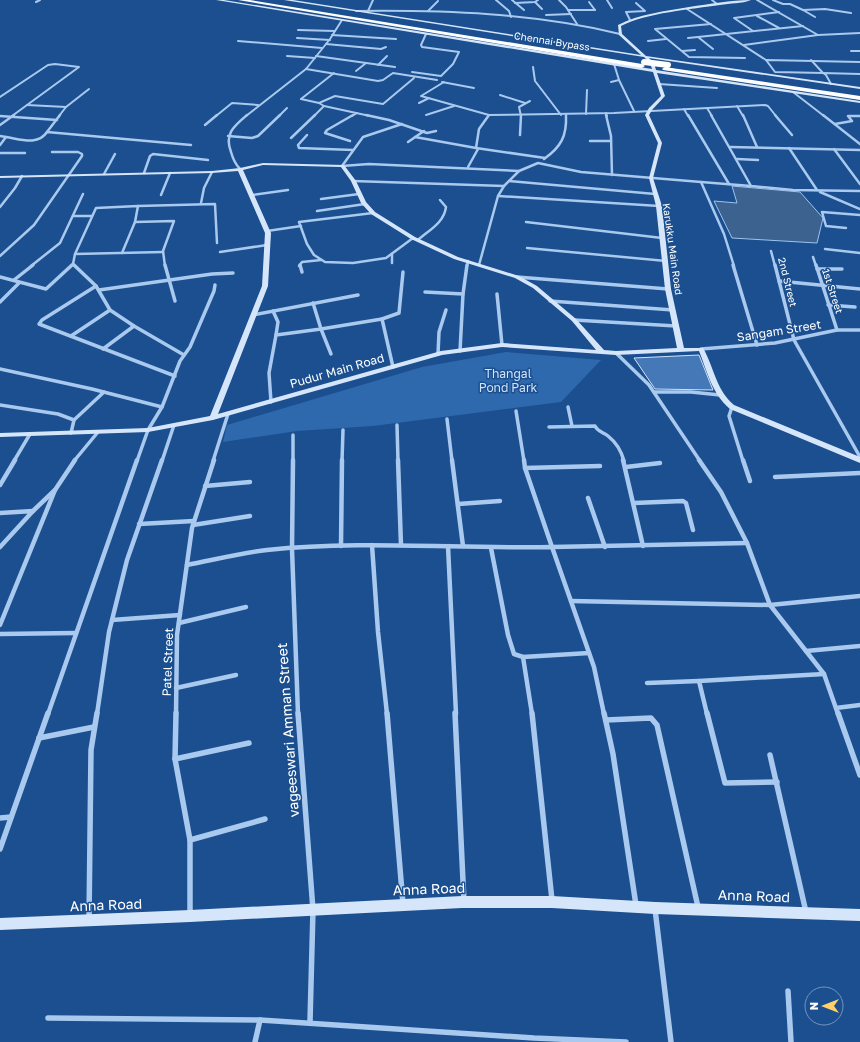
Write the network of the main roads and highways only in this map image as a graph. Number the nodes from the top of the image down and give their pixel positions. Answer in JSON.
{"nodes":[{"id":1,"x":241,"y":0,"type":"edge"},
{"id":2,"x":263,"y":0,"type":"edge"},
{"id":3,"x":643,"y":61,"type":"junction"},
{"id":4,"x":667,"y":67,"type":"junction"},
{"id":5,"x":860,"y":94,"type":"edge"},
{"id":6,"x":860,"y":98,"type":"edge"}],
"edges":[{"from":1,"to":3,"type":"highway","name":"Chennai Bypass"},
{"from":2,"to":3,"type":"highway","name":"Chennai Bypass"},
{"from":3,"to":4,"type":"highway","name":"Chennai Bypass"},
{"from":4,"to":5,"type":"highway","name":"Chennai Bypass"},
{"from":4,"to":6,"type":"highway","name":"Chennai Bypass"}]}
